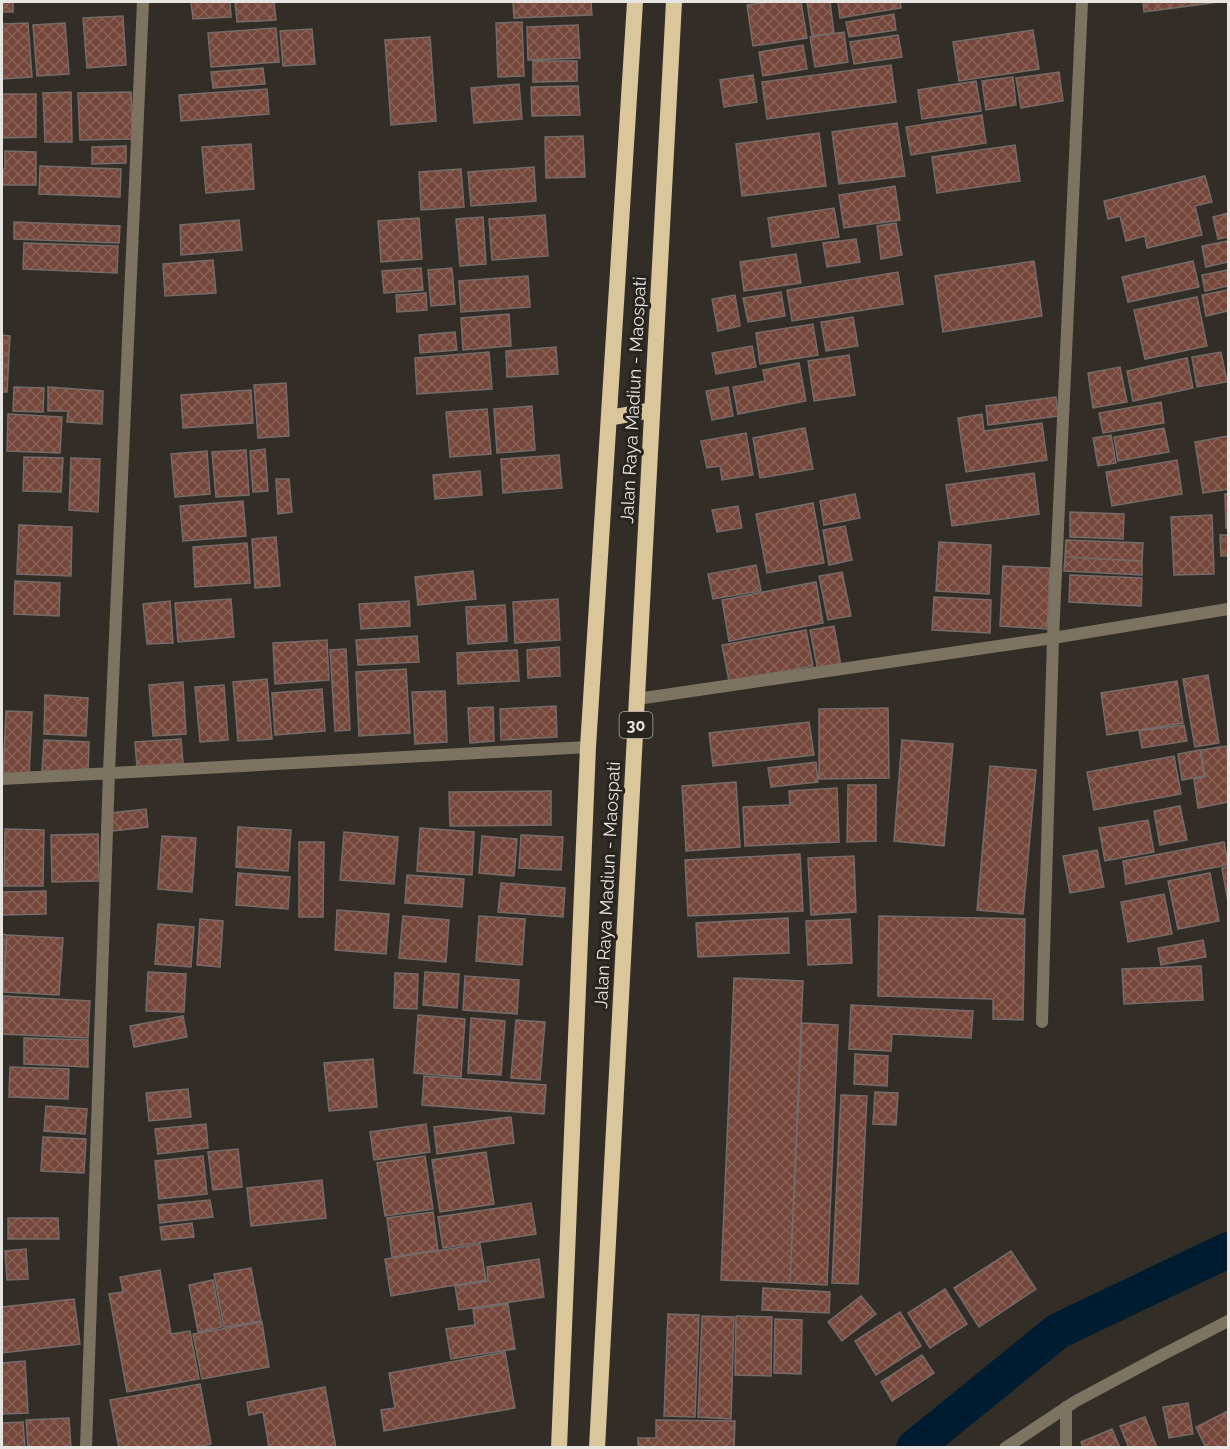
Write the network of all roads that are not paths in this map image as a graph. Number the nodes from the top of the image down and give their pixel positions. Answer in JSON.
{"nodes":[{"id":1,"x":143,"y":2,"type":"edge"},
{"id":2,"x":635,"y":2,"type":"edge"},
{"id":3,"x":674,"y":2,"type":"edge"},
{"id":4,"x":1082,"y":2,"type":"edge"},
{"id":5,"x":652,"y":410,"type":"junction"},
{"id":6,"x":609,"y":418,"type":"junction"},
{"id":7,"x":1228,"y":609,"type":"edge"},
{"id":8,"x":1053,"y":638,"type":"junction"},
{"id":9,"x":637,"y":699,"type":"junction"},
{"id":10,"x":588,"y":747,"type":"junction"},
{"id":11,"x":109,"y":772,"type":"junction"},
{"id":12,"x":2,"y":779,"type":"edge"},
{"id":13,"x":1042,"y":1022,"type":"dead end"},
{"id":14,"x":1228,"y":1321,"type":"edge"},
{"id":15,"x":1066,"y":1407,"type":"junction"},
{"id":16,"x":86,"y":1448,"type":"edge"},
{"id":17,"x":559,"y":1448,"type":"edge"},
{"id":18,"x":597,"y":1448,"type":"edge"},
{"id":19,"x":1005,"y":1448,"type":"edge"},
{"id":20,"x":1066,"y":1448,"type":"edge"}],
"edges":[{"from":1,"to":11,"type":"street"},
{"from":2,"to":6,"type":"highway","name":"Jalan Raya Madiun - Maospati"},
{"from":3,"to":5,"type":"highway","name":"Jalan Raya Madiun - Maospati","number":"30"},
{"from":4,"to":8,"type":"street"},
{"from":5,"to":6,"type":"highway"},
{"from":5,"to":9,"type":"highway","name":"Jalan Raya Madiun - Maospati","number":"30"},
{"from":6,"to":10,"type":"highway","name":"Jalan Raya Madiun - Maospati"},
{"from":7,"to":8,"type":"street"},
{"from":8,"to":9,"type":"street"},
{"from":8,"to":13,"type":"street"},
{"from":9,"to":18,"type":"highway","name":"Jalan Raya Madiun - Maospati","number":"30"},
{"from":10,"to":11,"type":"street"},
{"from":10,"to":17,"type":"highway","name":"Jalan Raya Madiun - Maospati"},
{"from":11,"to":12,"type":"street"},
{"from":11,"to":16,"type":"street"},
{"from":14,"to":15,"type":"street"},
{"from":15,"to":19,"type":"street"},
{"from":15,"to":20,"type":"street"}]}
